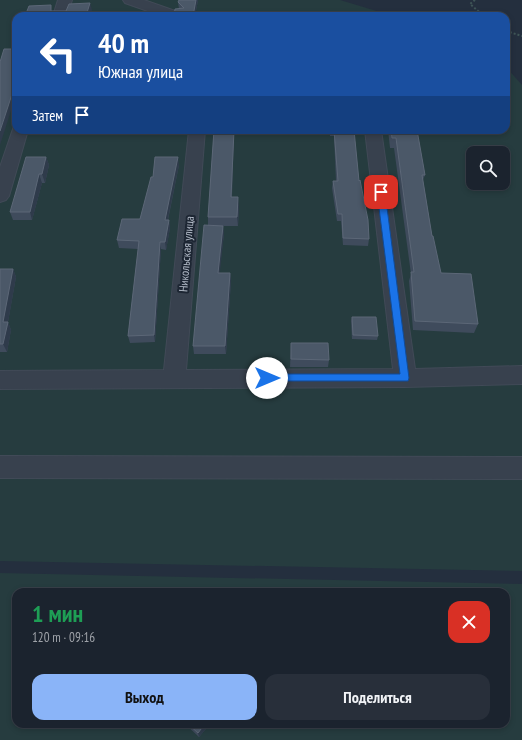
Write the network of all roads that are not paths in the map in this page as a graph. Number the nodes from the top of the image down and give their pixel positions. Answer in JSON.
{"nodes":[{"id":1,"x":65,"y":0,"type":"edge"},
{"id":2,"x":130,"y":0,"type":"edge"},
{"id":3,"x":61,"y":12,"type":"edge"},
{"id":4,"x":164,"y":12,"type":"edge"},
{"id":5,"x":19,"y":134,"type":"edge"},
{"id":6,"x":197,"y":134,"type":"edge"},
{"id":7,"x":374,"y":134,"type":"edge"},
{"id":8,"x":0,"y":196,"type":"edge"},
{"id":9,"x":522,"y":375,"type":"edge"},
{"id":10,"x":174,"y":378,"type":"junction"},
{"id":11,"x":405,"y":378,"type":"junction"},
{"id":12,"x":0,"y":380,"type":"edge"},
{"id":13,"x":0,"y":467,"type":"edge"},
{"id":14,"x":522,"y":468,"type":"edge"}],
"edges":[{"from":1,"to":3,"type":"street"},
{"from":2,"to":4,"type":"street"},
{"from":5,"to":8,"type":"street"},
{"from":6,"to":10,"type":"street","name":"Никольская улица"},
{"from":7,"to":11,"type":"street"},
{"from":9,"to":11,"type":"street"},
{"from":10,"to":11,"type":"street"},
{"from":10,"to":12,"type":"street"},
{"from":13,"to":14,"type":"street"}]}
